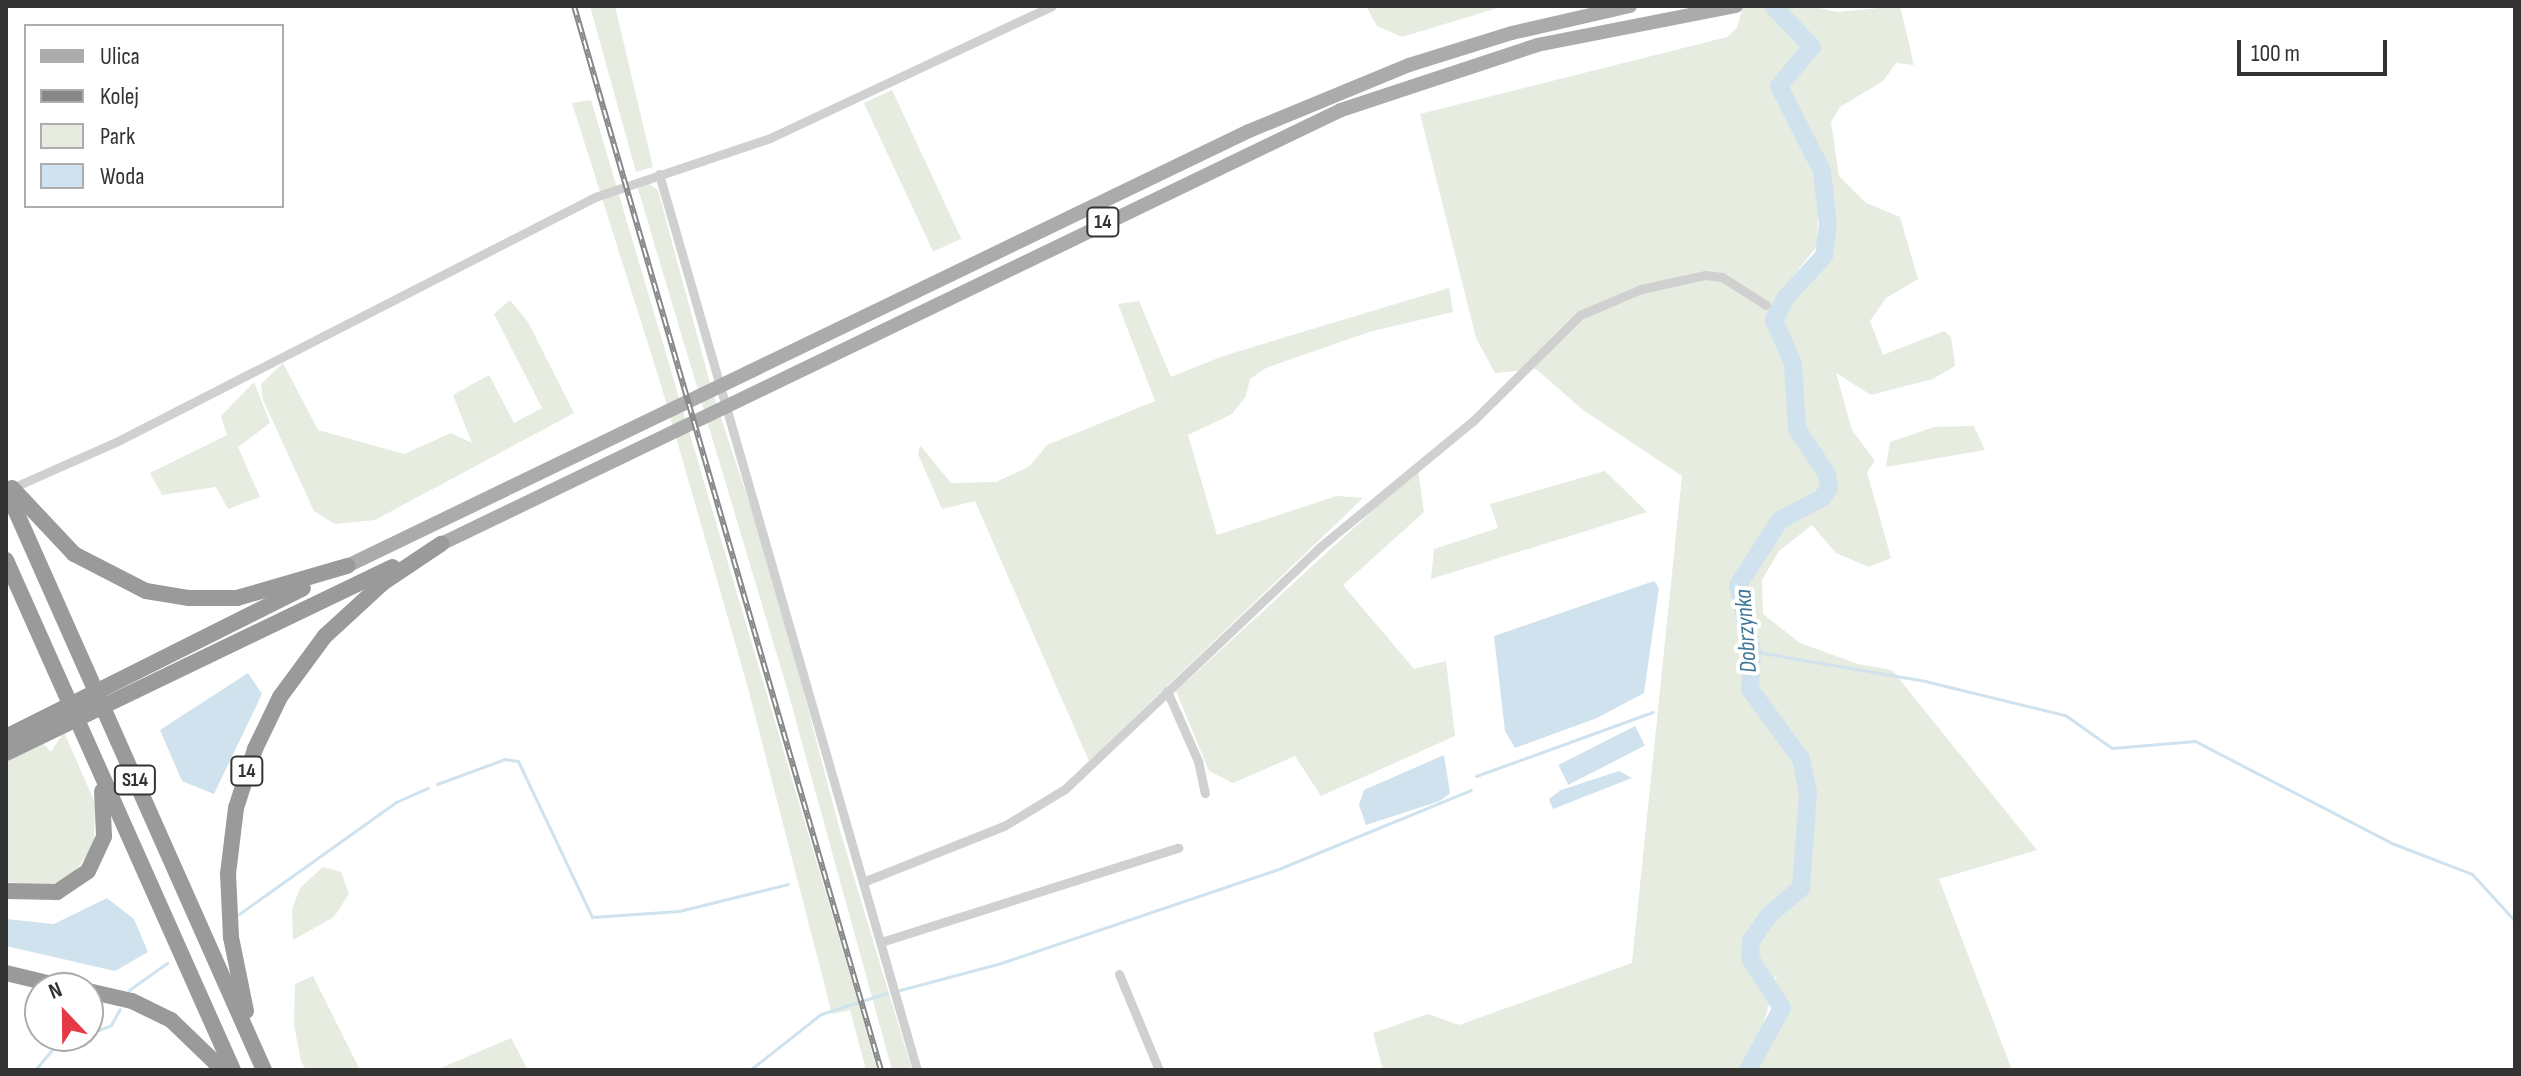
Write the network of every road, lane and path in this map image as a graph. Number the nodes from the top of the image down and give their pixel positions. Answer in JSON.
{"nodes":[{"id":1,"x":1052,"y":6,"type":"edge"},
{"id":2,"x":1630,"y":6,"type":"edge"},
{"id":3,"x":1736,"y":6,"type":"edge"},
{"id":4,"x":659,"y":174,"type":"junction"},
{"id":5,"x":1766,"y":305,"type":"dead end"},
{"id":6,"x":6,"y":481,"type":"edge"},
{"id":7,"x":6,"y":490,"type":"edge"},
{"id":8,"x":441,"y":544,"type":"junction"},
{"id":9,"x":6,"y":560,"type":"edge"},
{"id":10,"x":347,"y":566,"type":"junction"},
{"id":11,"x":120,"y":689,"type":"junction"},
{"id":12,"x":1167,"y":691,"type":"junction"},
{"id":13,"x":50,"y":722,"type":"junction"},
{"id":14,"x":6,"y":737,"type":"edge"},
{"id":15,"x":6,"y":753,"type":"edge"},
{"id":16,"x":96,"y":759,"type":"junction"},
{"id":17,"x":1205,"y":793,"type":"dead end"},
{"id":18,"x":1178,"y":848,"type":"dead end"},
{"id":19,"x":863,"y":882,"type":"junction"},
{"id":20,"x":6,"y":891,"type":"edge"},
{"id":21,"x":881,"y":942,"type":"junction"},
{"id":22,"x":1119,"y":974,"type":"dead end"},
{"id":23,"x":104,"y":995,"type":"edge"},
{"id":24,"x":223,"y":1070,"type":"edge"},
{"id":25,"x":233,"y":1070,"type":"edge"},
{"id":26,"x":264,"y":1070,"type":"edge"},
{"id":27,"x":917,"y":1070,"type":"edge"},
{"id":28,"x":1159,"y":1070,"type":"edge"}],
"edges":[{"from":1,"to":4,"type":"street"},
{"from":2,"to":10,"type":"main road","number":"14"},
{"from":3,"to":8,"type":"main road","number":"14"},
{"from":4,"to":7,"type":"street"},
{"from":4,"to":19,"type":"street"},
{"from":5,"to":12,"type":"street"},
{"from":6,"to":10,"type":"highway"},
{"from":7,"to":26,"type":"highway","number":"S14"},
{"from":8,"to":11,"type":"highway"},
{"from":8,"to":26,"type":"highway","number":"14"},
{"from":9,"to":16,"type":"highway","number":"S14"},
{"from":10,"to":11,"type":"highway","number":"14"},
{"from":11,"to":13,"type":"highway"},
{"from":12,"to":17,"type":"street"},
{"from":12,"to":19,"type":"street"},
{"from":13,"to":14,"type":"highway"},
{"from":13,"to":15,"type":"highway"},
{"from":16,"to":20,"type":"highway"},
{"from":16,"to":25,"type":"highway","number":"S14"},
{"from":18,"to":21,"type":"street"},
{"from":19,"to":21,"type":"street"},
{"from":21,"to":27,"type":"street"},
{"from":22,"to":28,"type":"street"},
{"from":23,"to":24,"type":"highway"}]}
